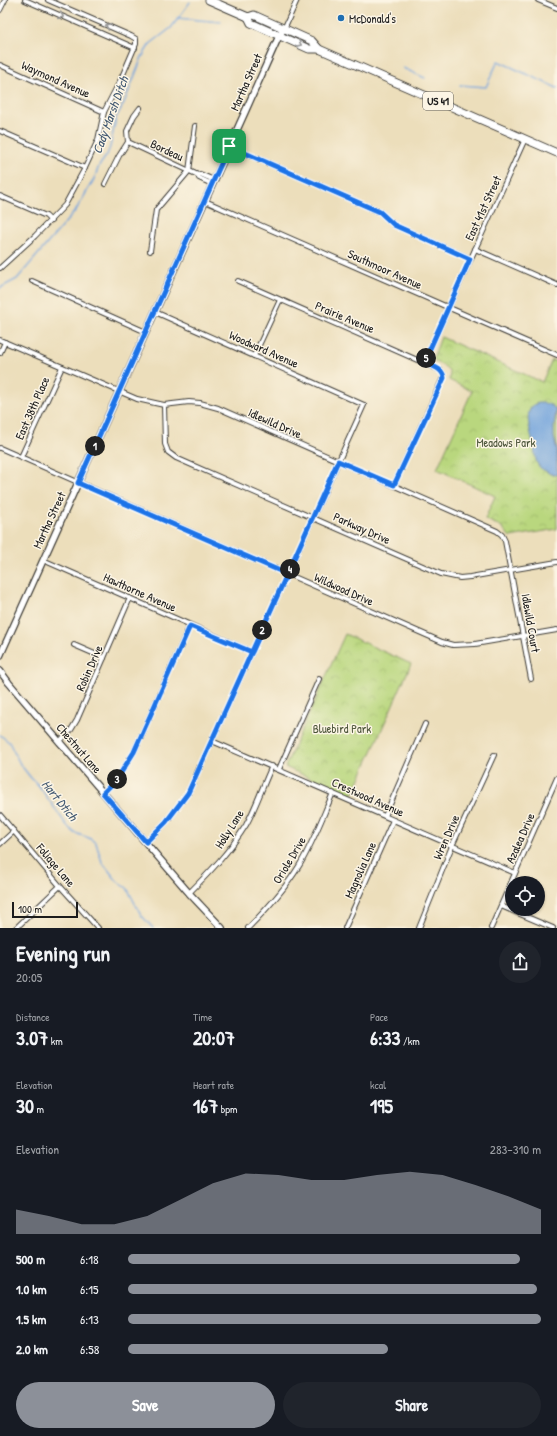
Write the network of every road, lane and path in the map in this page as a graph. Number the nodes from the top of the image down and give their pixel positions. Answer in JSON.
{"nodes":[{"id":1,"x":5,"y":0,"type":"edge"},
{"id":2,"x":25,"y":0,"type":"edge"},
{"id":3,"x":48,"y":0,"type":"edge"},
{"id":4,"x":209,"y":0,"type":"edge"},
{"id":5,"x":297,"y":0,"type":"edge"},
{"id":6,"x":538,"y":0,"type":"edge"},
{"id":7,"x":557,"y":8,"type":"edge"},
{"id":8,"x":0,"y":10,"type":"edge"},
{"id":9,"x":248,"y":17,"type":"junction"},
{"id":10,"x":284,"y":29,"type":"junction"},
{"id":11,"x":279,"y":36,"type":"junction"},
{"id":12,"x":135,"y":48,"type":"junction"},
{"id":13,"x":319,"y":49,"type":"junction"},
{"id":14,"x":0,"y":66,"type":"edge"},
{"id":15,"x":140,"y":108,"type":"dead end"},
{"id":16,"x":104,"y":112,"type":"junction"},
{"id":17,"x":195,"y":126,"type":"dead end"},
{"id":18,"x":0,"y":132,"type":"edge"},
{"id":19,"x":525,"y":140,"type":"junction"},
{"id":20,"x":128,"y":142,"type":"junction"},
{"id":21,"x":229,"y":146,"type":"junction"},
{"id":22,"x":557,"y":153,"type":"edge"},
{"id":23,"x":85,"y":168,"type":"junction"},
{"id":24,"x":189,"y":171,"type":"junction"},
{"id":25,"x":213,"y":182,"type":"junction"},
{"id":26,"x":106,"y":184,"type":"dead end"},
{"id":27,"x":0,"y":196,"type":"edge"},
{"id":28,"x":205,"y":201,"type":"junction"},
{"id":29,"x":51,"y":221,"type":"junction"},
{"id":30,"x":475,"y":249,"type":"junction"},
{"id":31,"x":150,"y":251,"type":"dead end"},
{"id":32,"x":470,"y":259,"type":"junction"},
{"id":33,"x":0,"y":268,"type":"edge"},
{"id":34,"x":32,"y":281,"type":"dead end"},
{"id":35,"x":238,"y":281,"type":"dead end"},
{"id":36,"x":557,"y":285,"type":"edge"},
{"id":37,"x":280,"y":300,"type":"junction"},
{"id":38,"x":448,"y":307,"type":"junction"},
{"id":39,"x":155,"y":312,"type":"junction"},
{"id":40,"x":146,"y":332,"type":"junction"},
{"id":41,"x":0,"y":340,"type":"edge"},
{"id":42,"x":5,"y":342,"type":"junction"},
{"id":43,"x":0,"y":353,"type":"edge"},
{"id":44,"x":557,"y":354,"type":"edge"},
{"id":45,"x":254,"y":356,"type":"junction"},
{"id":46,"x":424,"y":362,"type":"junction"},
{"id":47,"x":62,"y":367,"type":"junction"},
{"id":48,"x":119,"y":393,"type":"junction"},
{"id":49,"x":164,"y":405,"type":"junction"},
{"id":50,"x":0,"y":448,"type":"edge"},
{"id":51,"x":21,"y":457,"type":"junction"},
{"id":52,"x":338,"y":461,"type":"junction"},
{"id":53,"x":78,"y":483,"type":"junction"},
{"id":54,"x":394,"y":485,"type":"junction"},
{"id":55,"x":313,"y":518,"type":"junction"},
{"id":56,"x":43,"y":560,"type":"junction"},
{"id":57,"x":557,"y":562,"type":"edge"},
{"id":58,"x":511,"y":570,"type":"junction"},
{"id":59,"x":287,"y":574,"type":"junction"},
{"id":60,"x":130,"y":598,"type":"junction"},
{"id":61,"x":190,"y":626,"type":"junction"},
{"id":62,"x":557,"y":630,"type":"edge"},
{"id":63,"x":523,"y":635,"type":"junction"},
{"id":64,"x":7,"y":640,"type":"junction"},
{"id":65,"x":0,"y":642,"type":"edge"},
{"id":66,"x":74,"y":645,"type":"dead end"},
{"id":67,"x":252,"y":652,"type":"junction"},
{"id":68,"x":0,"y":656,"type":"edge"},
{"id":69,"x":104,"y":658,"type":"junction"},
{"id":70,"x":0,"y":671,"type":"edge"},
{"id":71,"x":319,"y":679,"type":"dead end"},
{"id":72,"x":531,"y":679,"type":"dead end"},
{"id":73,"x":425,"y":724,"type":"dead end"},
{"id":74,"x":212,"y":741,"type":"junction"},
{"id":75,"x":59,"y":742,"type":"junction"},
{"id":76,"x":494,"y":755,"type":"dead end"},
{"id":77,"x":272,"y":766,"type":"junction"},
{"id":78,"x":279,"y":769,"type":"junction"},
{"id":79,"x":557,"y":778,"type":"edge"},
{"id":80,"x":556,"y":784,"type":"edge"},
{"id":81,"x":103,"y":793,"type":"junction"},
{"id":82,"x":333,"y":793,"type":"junction"},
{"id":83,"x":0,"y":814,"type":"edge"},
{"id":84,"x":385,"y":816,"type":"junction"},
{"id":85,"x":393,"y":820,"type":"junction"},
{"id":86,"x":14,"y":831,"type":"junction"},
{"id":87,"x":146,"y":842,"type":"junction"},
{"id":88,"x":0,"y":844,"type":"edge"},
{"id":89,"x":452,"y":846,"type":"junction"},
{"id":90,"x":515,"y":873,"type":"junction"},
{"id":91,"x":60,"y":886,"type":"junction"},
{"id":92,"x":189,"y":893,"type":"junction"},
{"id":93,"x":501,"y":906,"type":"junction"},
{"id":94,"x":16,"y":928,"type":"edge"},
{"id":95,"x":98,"y":928,"type":"edge"},
{"id":96,"x":222,"y":928,"type":"edge"},
{"id":97,"x":248,"y":928,"type":"edge"},
{"id":98,"x":345,"y":928,"type":"edge"},
{"id":99,"x":419,"y":928,"type":"edge"},
{"id":100,"x":490,"y":928,"type":"edge"},
{"id":101,"x":553,"y":928,"type":"edge"}],
"edges":[{"from":1,"to":8,"type":"street"},
{"from":2,"to":12,"type":"street","one_way":true},
{"from":12,"to":3,"type":"street","one_way":true},
{"from":4,"to":9,"type":"highway","number":"US 41"},
{"from":5,"to":10,"type":"street","name":"Martha Street"},
{"from":6,"to":7,"type":"street"},
{"from":9,"to":10,"type":"highway","number":"US 41"},
{"from":9,"to":11,"type":"highway","number":"US 41"},
{"from":10,"to":11,"type":"street","name":"Martha Street"},
{"from":10,"to":13,"type":"highway","number":"US 41"},
{"from":11,"to":13,"type":"highway","number":"US 41","one_way":true},
{"from":11,"to":21,"type":"street","name":"Martha Street"},
{"from":12,"to":16,"type":"street"},
{"from":13,"to":19,"type":"highway","number":"US 41"},
{"from":14,"to":16,"type":"street","name":"Waymond Avenue"},
{"from":15,"to":20,"type":"street"},
{"from":16,"to":23,"type":"street"},
{"from":17,"to":24,"type":"street"},
{"from":18,"to":23,"type":"street"},
{"from":19,"to":22,"type":"highway","number":"US 41"},
{"from":19,"to":30,"type":"street","name":"East 41st Street"},
{"from":20,"to":24,"type":"street","name":"Bordeau"},
{"from":20,"to":26,"type":"street"},
{"from":21,"to":25,"type":"street","name":"Martha Street"},
{"from":21,"to":32,"type":"street"},
{"from":23,"to":29,"type":"street"},
{"from":24,"to":25,"type":"street","name":"Bordeau"},
{"from":24,"to":31,"type":"street"},
{"from":25,"to":28,"type":"street","name":"Martha Street"},
{"from":27,"to":29,"type":"street"},
{"from":28,"to":38,"type":"street","name":"Southmoor Avenue"},
{"from":28,"to":39,"type":"street","name":"Martha Street"},
{"from":29,"to":33,"type":"street"},
{"from":30,"to":32,"type":"street","name":"East 41st Street"},
{"from":30,"to":36,"type":"street"},
{"from":32,"to":38,"type":"street","name":"East 41st Street"},
{"from":34,"to":40,"type":"street"},
{"from":35,"to":37,"type":"street","name":"Prairie Avenue"},
{"from":37,"to":45,"type":"street"},
{"from":37,"to":46,"type":"street","name":"Prairie Avenue"},
{"from":38,"to":44,"type":"street","name":"Southmoor Avenue"},
{"from":38,"to":46,"type":"street","name":"East 41st Street"},
{"from":39,"to":40,"type":"street","name":"Martha Street"},
{"from":39,"to":45,"type":"street","name":"Woodward Avenue"},
{"from":40,"to":48,"type":"street","name":"Martha Street"},
{"from":41,"to":42,"type":"street","name":"Idlewild Drive"},
{"from":42,"to":43,"type":"street"},
{"from":42,"to":47,"type":"street","name":"Idlewild Drive"},
{"from":45,"to":52,"type":"street","name":"Woodward Avenue"},
{"from":46,"to":54,"type":"street","name":"Prairie Avenue"},
{"from":47,"to":48,"type":"street","name":"Idlewild Drive"},
{"from":47,"to":51,"type":"street","name":"East 38th Place"},
{"from":48,"to":49,"type":"street","name":"Idlewild Drive"},
{"from":48,"to":53,"type":"street","name":"Martha Street"},
{"from":49,"to":52,"type":"street","name":"Idlewild Drive"},
{"from":49,"to":55,"type":"street","name":"Parkway Drive"},
{"from":50,"to":51,"type":"street","name":"Wildwood Drive"},
{"from":51,"to":53,"type":"street","name":"Wildwood Drive"},
{"from":52,"to":54,"type":"street","name":"Idlewild Drive"},
{"from":52,"to":55,"type":"street"},
{"from":53,"to":56,"type":"street","name":"Martha Street"},
{"from":53,"to":59,"type":"street","name":"Wildwood Drive"},
{"from":54,"to":58,"type":"street","name":"Idlewild Drive"},
{"from":55,"to":58,"type":"street","name":"Parkway Drive"},
{"from":55,"to":59,"type":"street"},
{"from":56,"to":60,"type":"street","name":"Hawthorne Avenue"},
{"from":56,"to":64,"type":"street","name":"Martha Street"},
{"from":57,"to":58,"type":"street","name":"Parkway Drive"},
{"from":58,"to":63,"type":"street","name":"Idlewild Court"},
{"from":59,"to":63,"type":"street","name":"Wildwood Drive"},
{"from":59,"to":67,"type":"street"},
{"from":60,"to":61,"type":"street","name":"Hawthorne Avenue"},
{"from":60,"to":69,"type":"street","name":"Robin Drive"},
{"from":61,"to":67,"type":"street","name":"Hawthorne Avenue"},
{"from":61,"to":81,"type":"street"},
{"from":62,"to":63,"type":"street","name":"Wildwood Drive"},
{"from":63,"to":72,"type":"street","name":"Idlewild Court"},
{"from":64,"to":65,"type":"street"},
{"from":64,"to":68,"type":"street","name":"Martha Street"},
{"from":66,"to":69,"type":"street"},
{"from":67,"to":74,"type":"street"},
{"from":69,"to":75,"type":"street","name":"Robin Drive"},
{"from":70,"to":75,"type":"street","name":"Chestnut Lane"},
{"from":71,"to":78,"type":"street"},
{"from":73,"to":84,"type":"street"},
{"from":74,"to":77,"type":"street","name":"Crestwood Avenue"},
{"from":74,"to":87,"type":"street"},
{"from":75,"to":81,"type":"street","name":"Chestnut Lane"},
{"from":76,"to":89,"type":"street","name":"Wren Drive"},
{"from":77,"to":78,"type":"street","name":"Crestwood Avenue"},
{"from":77,"to":92,"type":"street","name":"Holly Lane"},
{"from":78,"to":82,"type":"street","name":"Crestwood Avenue"},
{"from":79,"to":80,"type":"street","name":"Azalea Drive"},
{"from":80,"to":90,"type":"street","name":"Azalea Drive"},
{"from":81,"to":87,"type":"street","name":"Chestnut Lane"},
{"from":82,"to":84,"type":"street","name":"Crestwood Avenue"},
{"from":82,"to":97,"type":"street","name":"Oriole Drive"},
{"from":83,"to":86,"type":"street","name":"Foliage Lane"},
{"from":84,"to":85,"type":"street","name":"Crestwood Avenue"},
{"from":85,"to":89,"type":"street","name":"Crestwood Avenue"},
{"from":85,"to":98,"type":"street","name":"Magnolia Lane"},
{"from":86,"to":88,"type":"street"},
{"from":86,"to":91,"type":"street","name":"Foliage Lane"},
{"from":87,"to":92,"type":"street","name":"Chestnut Lane"},
{"from":89,"to":90,"type":"street","name":"Crestwood Avenue"},
{"from":89,"to":99,"type":"street","name":"Wren Drive"},
{"from":90,"to":93,"type":"street","name":"Azalea Drive"},
{"from":91,"to":94,"type":"street"},
{"from":91,"to":95,"type":"street","name":"Foliage Lane"},
{"from":92,"to":96,"type":"street","name":"Chestnut Lane"},
{"from":93,"to":100,"type":"street","name":"Azalea Drive"},
{"from":93,"to":101,"type":"street"}]}
